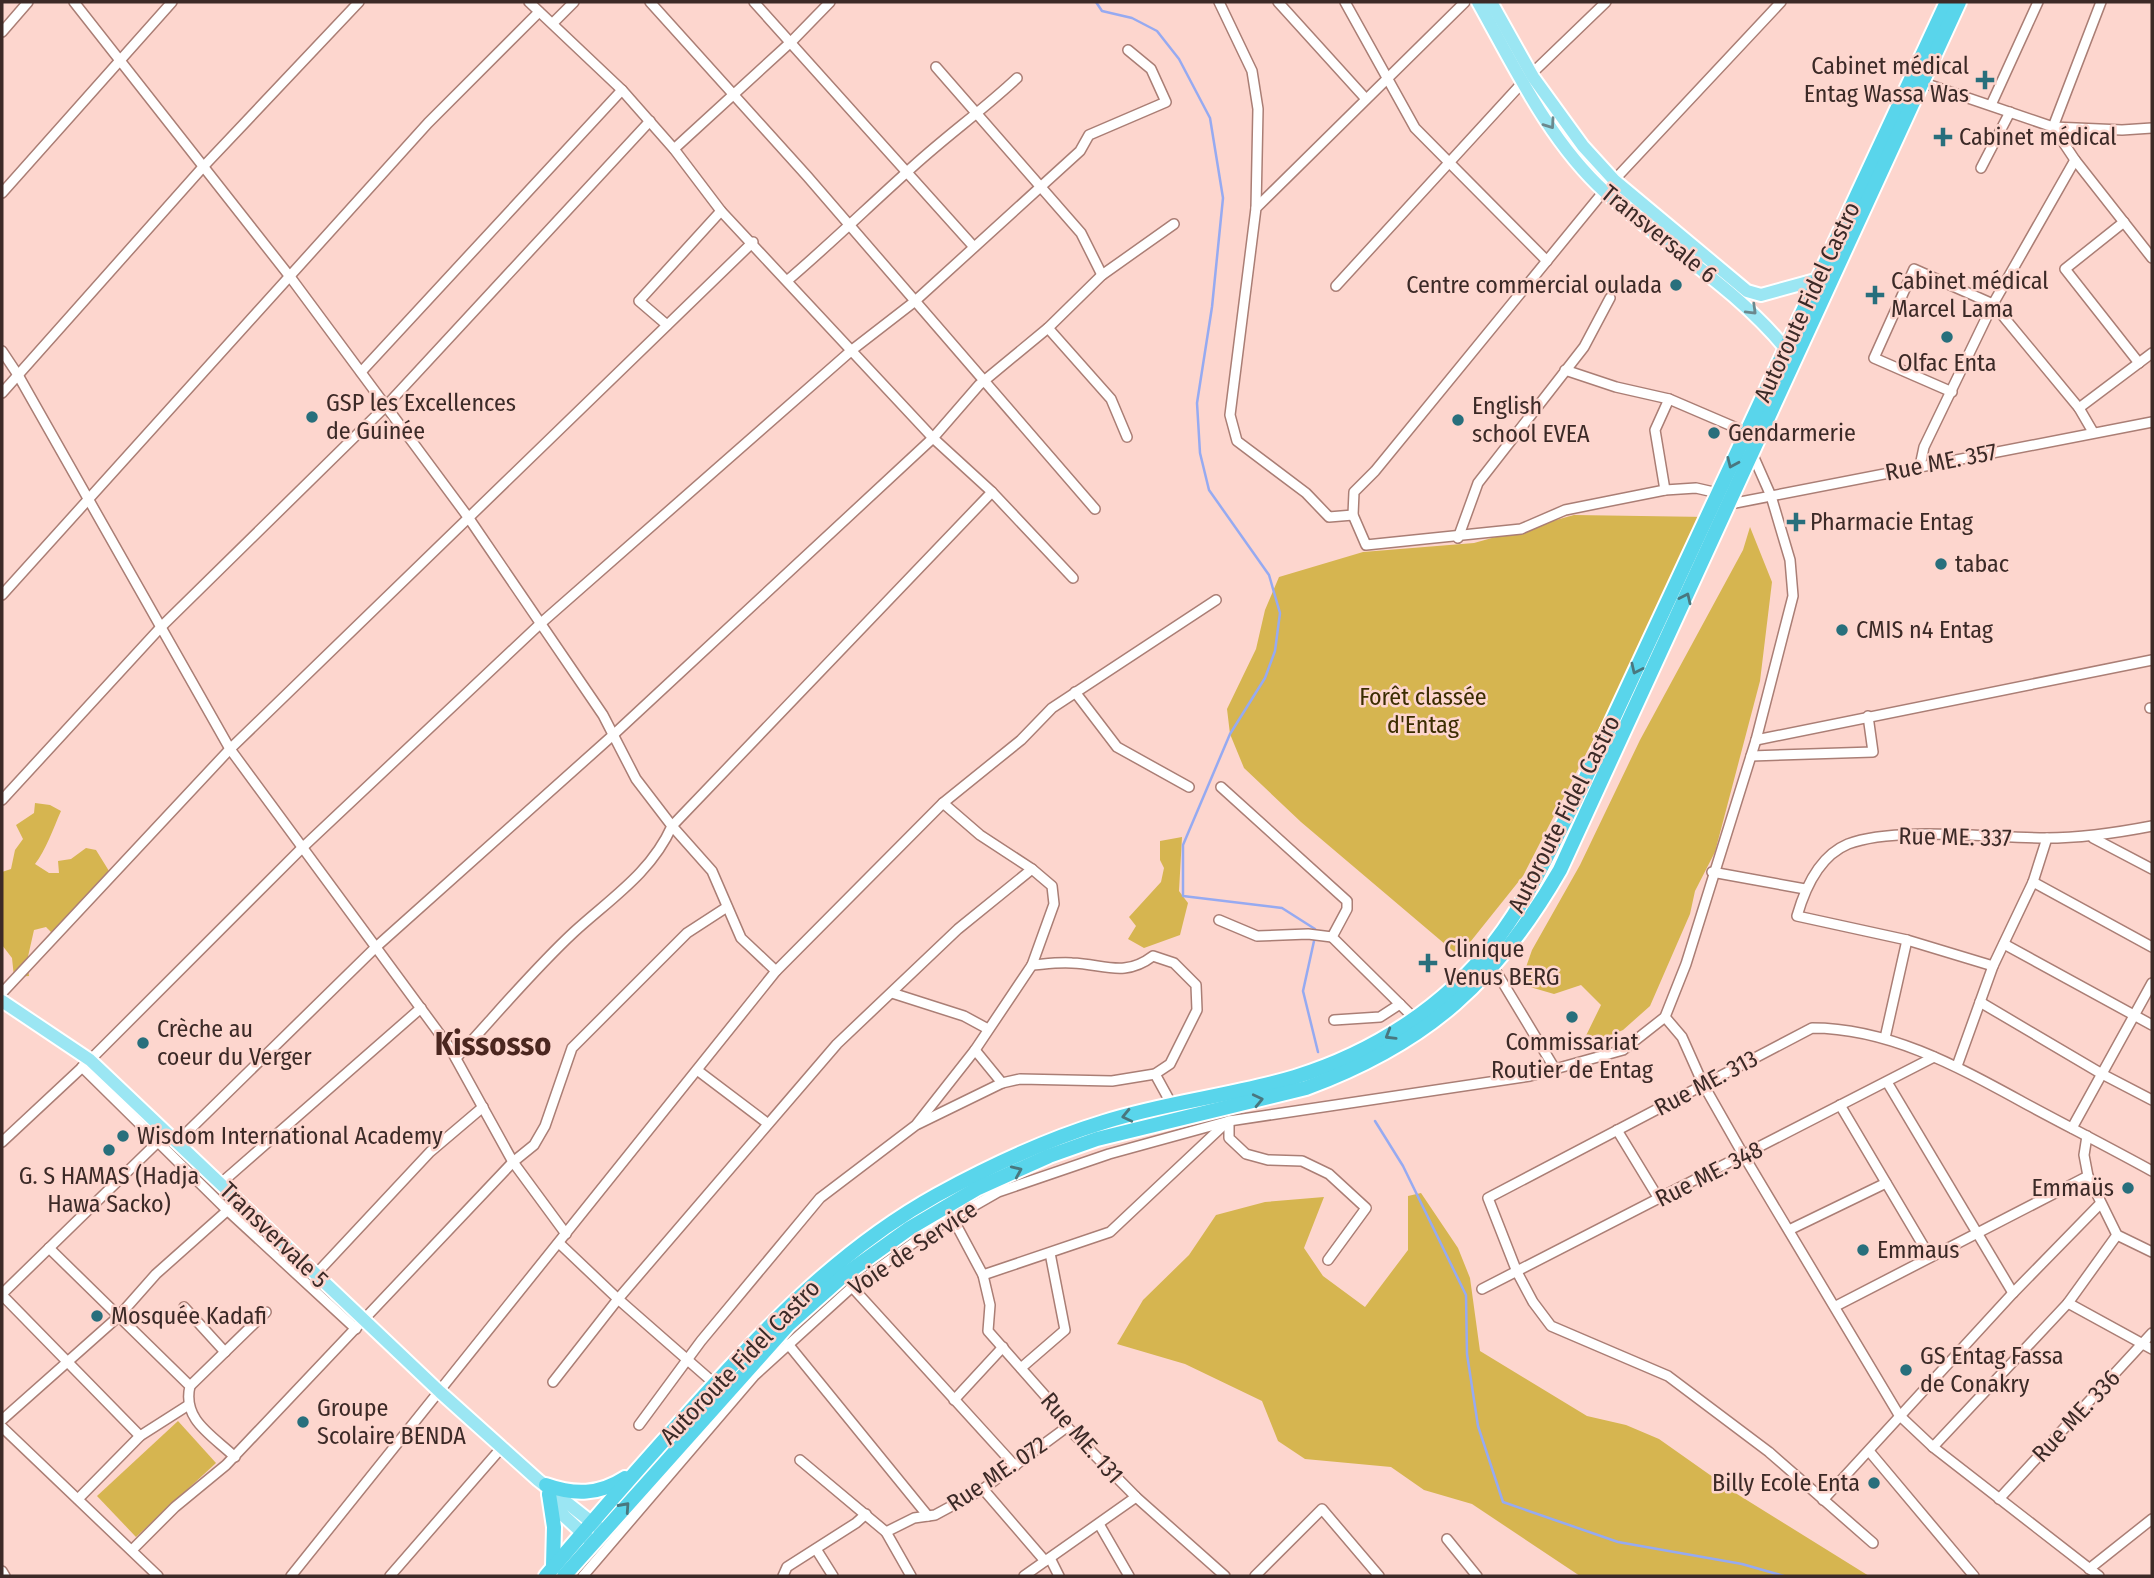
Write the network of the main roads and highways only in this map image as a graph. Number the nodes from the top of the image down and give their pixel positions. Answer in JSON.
{"nodes":[{"id":1,"x":1478,"y":2,"type":"edge"},
{"id":2,"x":1491,"y":2,"type":"edge"},
{"id":3,"x":1940,"y":2,"type":"edge"},
{"id":4,"x":1947,"y":2,"type":"edge"},
{"id":5,"x":1959,"y":2,"type":"edge"},
{"id":6,"x":1938,"y":24,"type":"junction"},
{"id":7,"x":1527,"y":78,"type":"junction"},
{"id":8,"x":1819,"y":279,"type":"junction"},
{"id":9,"x":1791,"y":351,"type":"junction"},
{"id":10,"x":2,"y":1001,"type":"edge"},
{"id":11,"x":638,"y":1470,"type":"junction"},
{"id":12,"x":544,"y":1486,"type":"junction"},
{"id":13,"x":592,"y":1521,"type":"junction"},
{"id":14,"x":581,"y":1533,"type":"junction"},
{"id":15,"x":598,"y":1537,"type":"junction"},
{"id":16,"x":567,"y":1573,"type":"edge"}],
"edges":[{"from":1,"to":7,"type":"main road","name":"Transversale 6"},
{"from":2,"to":7,"type":"main road","name":"Transversale 6"},
{"from":3,"to":6,"type":"highway"},
{"from":4,"to":6,"type":"highway","name":"Autoroute Fidel Castro"},
{"from":5,"to":9,"type":"highway","name":"Autoroute Fidel Castro"},
{"from":6,"to":8,"type":"highway","name":"Autoroute Fidel Castro"},
{"from":7,"to":8,"type":"main road","name":"Transversale 6"},
{"from":7,"to":9,"type":"main road","name":"Transversale 6","one_way":true},
{"from":8,"to":9,"type":"highway","name":"Autoroute Fidel Castro"},
{"from":9,"to":11,"type":"highway","name":"Autoroute Fidel Castro","one_way":true},
{"from":15,"to":9,"type":"highway","name":"Autoroute Fidel Castro","one_way":true},
{"from":10,"to":12,"type":"main road","name":"Transvervale 5"},
{"from":11,"to":12,"type":"highway"},
{"from":11,"to":13,"type":"highway","name":"Autoroute Fidel Castro"},
{"from":12,"to":13,"type":"main road","name":"Transvervale 5"},
{"from":12,"to":14,"type":"main road","name":"Transvervale 5"},
{"from":12,"to":16,"type":"highway"},
{"from":13,"to":14,"type":"highway","name":"Autoroute Fidel Castro"},
{"from":13,"to":15,"type":"main road","name":"Transvervale 5"},
{"from":14,"to":15,"type":"main road","name":"Transvervale 5"},
{"from":14,"to":16,"type":"highway","name":"Autoroute Fidel Castro"},
{"from":15,"to":16,"type":"highway","name":"Autoroute Fidel Castro"}]}
